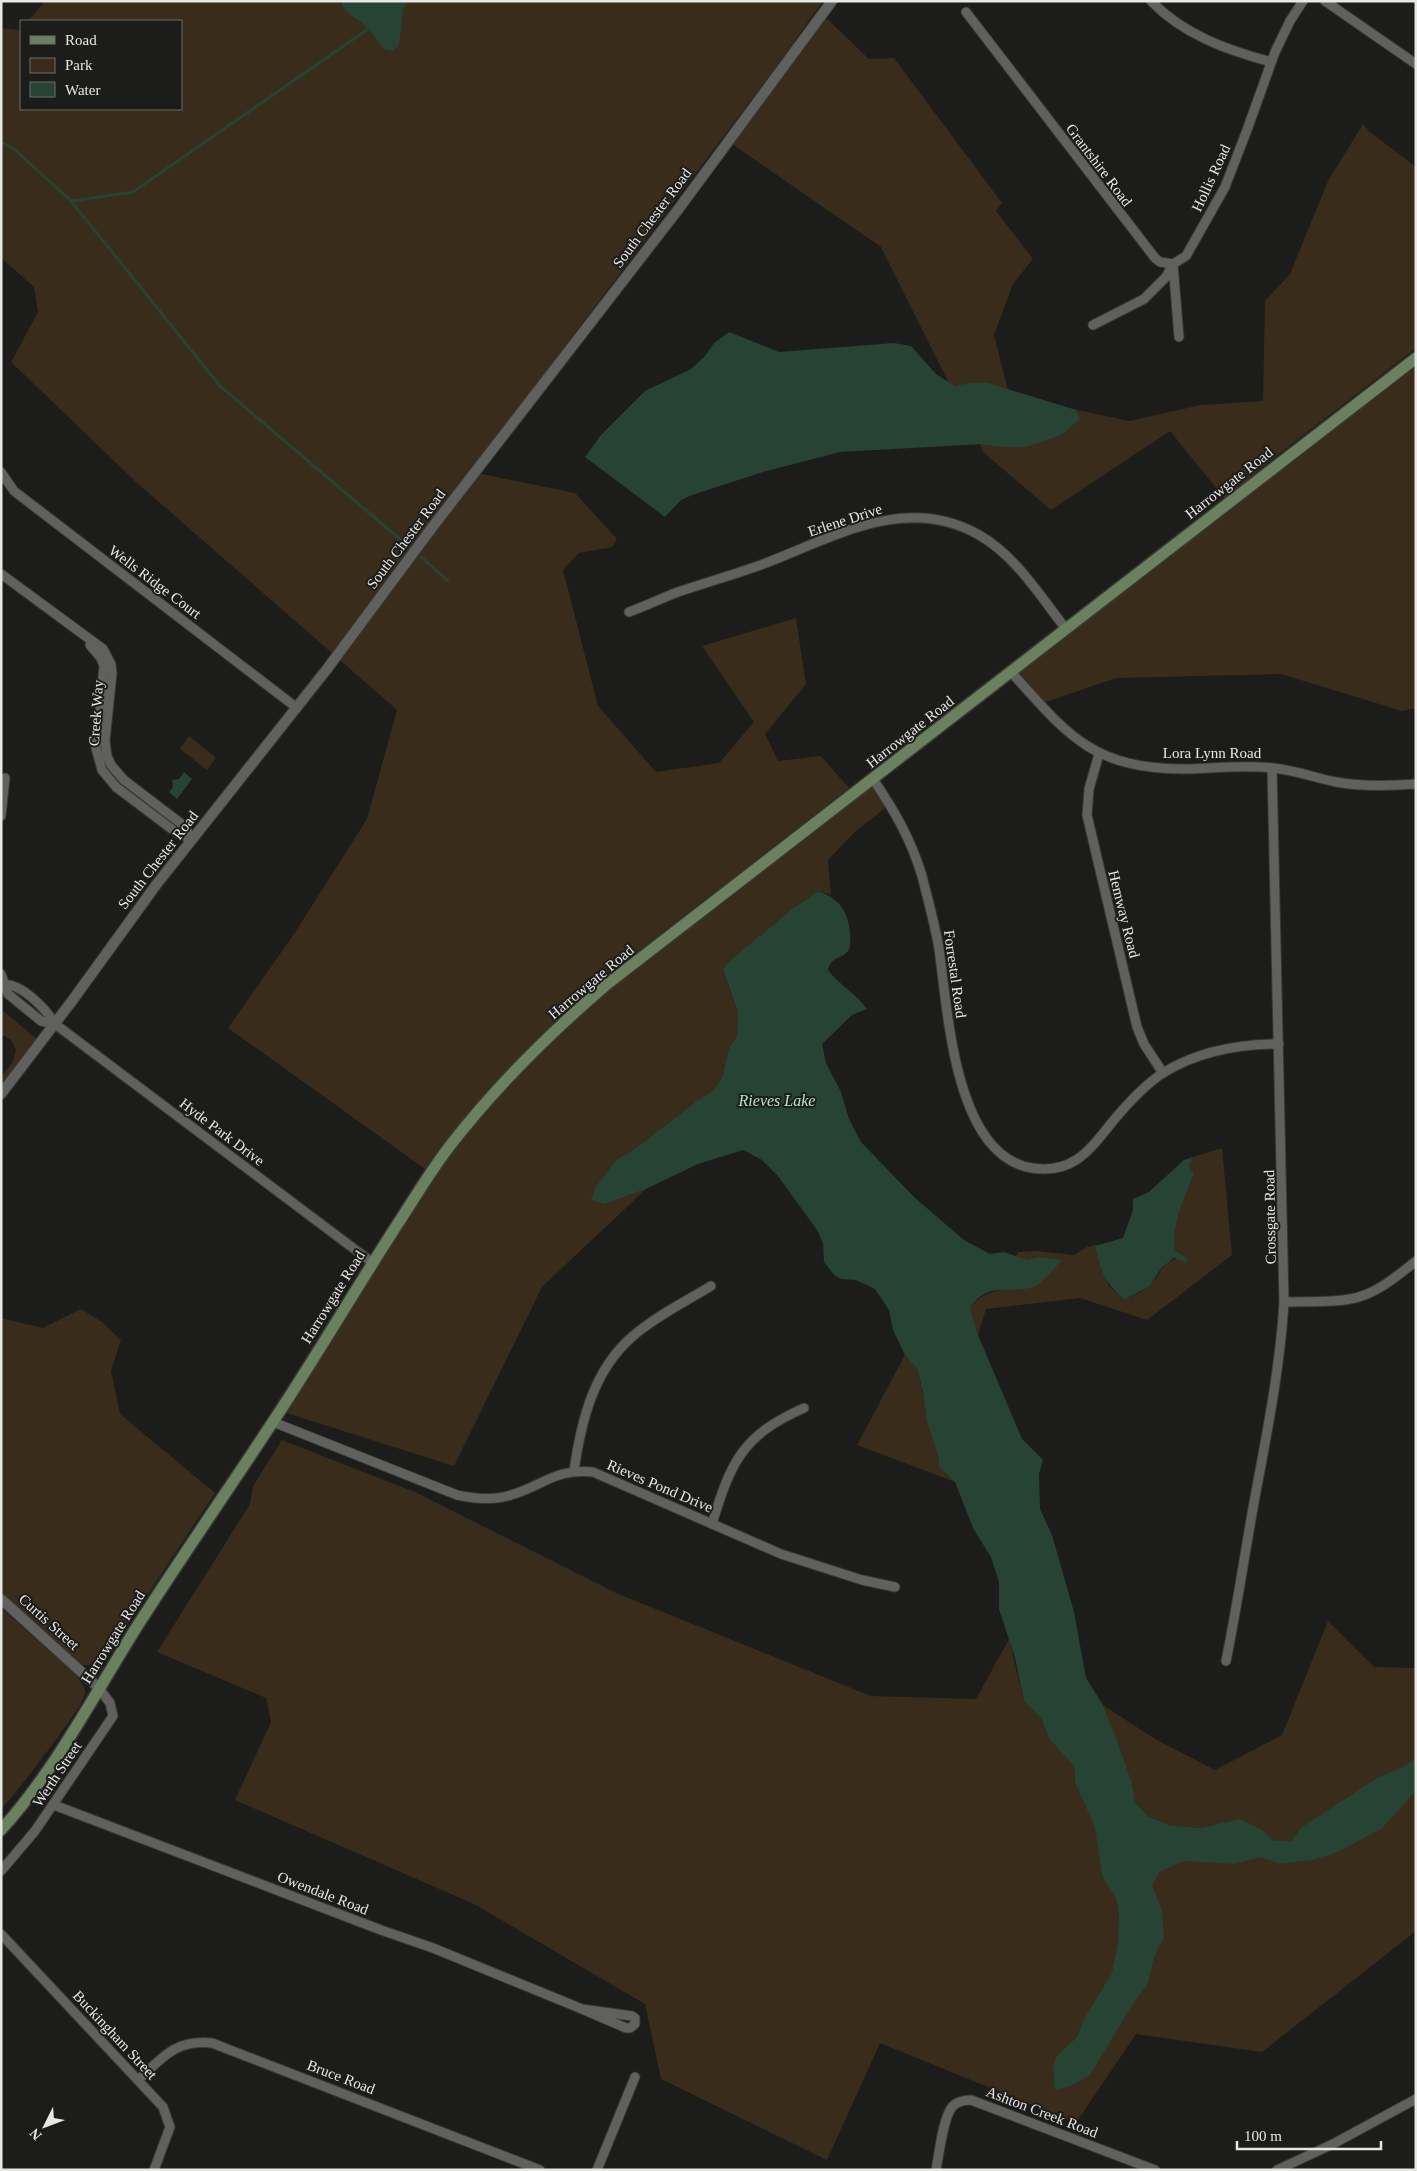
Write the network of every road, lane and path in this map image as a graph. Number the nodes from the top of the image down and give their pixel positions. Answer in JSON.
{"nodes":[{"id":1,"x":832,"y":1,"type":"edge"},
{"id":2,"x":1151,"y":1,"type":"edge"},
{"id":3,"x":1303,"y":1,"type":"edge"},
{"id":4,"x":1325,"y":1,"type":"edge"},
{"id":5,"x":966,"y":12,"type":"dead end"},
{"id":6,"x":1271,"y":62,"type":"junction"},
{"id":7,"x":1416,"y":64,"type":"edge"},
{"id":8,"x":1173,"y":264,"type":"junction"},
{"id":9,"x":1093,"y":325,"type":"dead end"},
{"id":10,"x":1179,"y":337,"type":"dead end"},
{"id":11,"x":1416,"y":358,"type":"edge"},
{"id":12,"x":1,"y":472,"type":"edge"},
{"id":13,"x":1,"y":574,"type":"edge"},
{"id":14,"x":629,"y":612,"type":"dead end"},
{"id":15,"x":1066,"y":629,"type":"junction"},
{"id":16,"x":1011,"y":672,"type":"junction"},
{"id":17,"x":297,"y":708,"type":"junction"},
{"id":18,"x":1099,"y":754,"type":"junction"},
{"id":19,"x":1272,"y":768,"type":"junction"},
{"id":20,"x":5,"y":778,"type":"dead end"},
{"id":21,"x":873,"y":779,"type":"junction"},
{"id":22,"x":1416,"y":784,"type":"edge"},
{"id":23,"x":1,"y":816,"type":"edge"},
{"id":24,"x":192,"y":840,"type":"junction"},
{"id":25,"x":1,"y":974,"type":"edge"},
{"id":26,"x":2,"y":984,"type":"edge"},
{"id":27,"x":55,"y":1024,"type":"junction"},
{"id":28,"x":1279,"y":1044,"type":"junction"},
{"id":29,"x":1163,"y":1073,"type":"junction"},
{"id":30,"x":1,"y":1094,"type":"edge"},
{"id":31,"x":1416,"y":1261,"type":"edge"},
{"id":32,"x":373,"y":1262,"type":"junction"},
{"id":33,"x":711,"y":1286,"type":"dead end"},
{"id":34,"x":1284,"y":1302,"type":"junction"},
{"id":35,"x":804,"y":1408,"type":"dead end"},
{"id":36,"x":273,"y":1422,"type":"junction"},
{"id":37,"x":574,"y":1471,"type":"junction"},
{"id":38,"x":712,"y":1524,"type":"junction"},
{"id":39,"x":895,"y":1587,"type":"dead end"},
{"id":40,"x":1,"y":1599,"type":"edge"},
{"id":41,"x":1226,"y":1661,"type":"dead end"},
{"id":42,"x":99,"y":1688,"type":"junction"},
{"id":43,"x":54,"y":1805,"type":"junction"},
{"id":44,"x":1,"y":1830,"type":"edge"},
{"id":45,"x":1,"y":1871,"type":"edge"},
{"id":46,"x":1,"y":1934,"type":"edge"},
{"id":47,"x":582,"y":2009,"type":"junction"},
{"id":48,"x":635,"y":2077,"type":"dead end"},
{"id":49,"x":138,"y":2080,"type":"junction"},
{"id":50,"x":1416,"y":2099,"type":"edge"},
{"id":51,"x":154,"y":2170,"type":"edge"},
{"id":52,"x":540,"y":2170,"type":"edge"},
{"id":53,"x":597,"y":2170,"type":"edge"},
{"id":54,"x":936,"y":2170,"type":"edge"},
{"id":55,"x":1155,"y":2170,"type":"edge"},
{"id":56,"x":1277,"y":2170,"type":"edge"}],
"edges":[{"from":1,"to":17,"type":"street","name":"South Chester Road"},
{"from":2,"to":6,"type":"street"},
{"from":3,"to":6,"type":"street","name":"Hollis Road"},
{"from":4,"to":7,"type":"street"},
{"from":5,"to":8,"type":"street","name":"Grantshire Road"},
{"from":6,"to":8,"type":"street","name":"Hollis Road"},
{"from":8,"to":9,"type":"street","name":"Hollis Road"},
{"from":8,"to":10,"type":"street"},
{"from":11,"to":15,"type":"main road","name":"Harrowgate Road"},
{"from":12,"to":17,"type":"street","name":"Wells Ridge Court"},
{"from":13,"to":24,"type":"street","name":"Creek Way"},
{"from":14,"to":15,"type":"street","name":"Erlene Drive"},
{"from":15,"to":16,"type":"main road","name":"Harrowgate Road"},
{"from":16,"to":18,"type":"street","name":"Lora Lynn Road"},
{"from":16,"to":21,"type":"main road","name":"Harrowgate Road"},
{"from":17,"to":24,"type":"street","name":"South Chester Road"},
{"from":18,"to":19,"type":"street","name":"Lora Lynn Road"},
{"from":18,"to":29,"type":"street","name":"Hemway Road"},
{"from":19,"to":22,"type":"street","name":"Lora Lynn Road"},
{"from":19,"to":28,"type":"street","name":"Crossgate Road"},
{"from":20,"to":23,"type":"street"},
{"from":21,"to":29,"type":"street","name":"Forrestal Road"},
{"from":21,"to":32,"type":"main road","name":"Harrowgate Road"},
{"from":24,"to":27,"type":"street","name":"South Chester Road"},
{"from":25,"to":26,"type":"street","name":"Hyde Park Drive"},
{"from":26,"to":27,"type":"street","name":"Hyde Park Drive"},
{"from":27,"to":30,"type":"street","name":"South Chester Road"},
{"from":27,"to":32,"type":"street","name":"Hyde Park Drive"},
{"from":28,"to":29,"type":"street","name":"Forrestal Road"},
{"from":28,"to":34,"type":"street","name":"Crossgate Road"},
{"from":31,"to":34,"type":"street"},
{"from":32,"to":36,"type":"main road","name":"Harrowgate Road"},
{"from":33,"to":37,"type":"street"},
{"from":34,"to":41,"type":"street","name":"Crossgate Road"},
{"from":35,"to":38,"type":"street"},
{"from":36,"to":37,"type":"street","name":"Rieves Pond Drive"},
{"from":36,"to":42,"type":"main road","name":"Harrowgate Road"},
{"from":37,"to":38,"type":"street","name":"Rieves Pond Drive"},
{"from":38,"to":39,"type":"street","name":"Rieves Pond Drive"},
{"from":40,"to":42,"type":"street","name":"Curtis Street"},
{"from":42,"to":43,"type":"street","name":"Werth Street"},
{"from":42,"to":44,"type":"main road","name":"Harrowgate Road"},
{"from":43,"to":45,"type":"street","name":"Werth Street"},
{"from":43,"to":47,"type":"street","name":"Owendale Road"},
{"from":46,"to":49,"type":"street","name":"Buckingham Street"},
{"from":47,"to":47,"type":"street","name":"Owendale Road"},
{"from":48,"to":53,"type":"street"},
{"from":49,"to":51,"type":"street","name":"Buckingham Street"},
{"from":49,"to":52,"type":"street","name":"Bruce Road"},
{"from":50,"to":56,"type":"street"},
{"from":54,"to":55,"type":"street","name":"Ashton Creek Road"}]}
